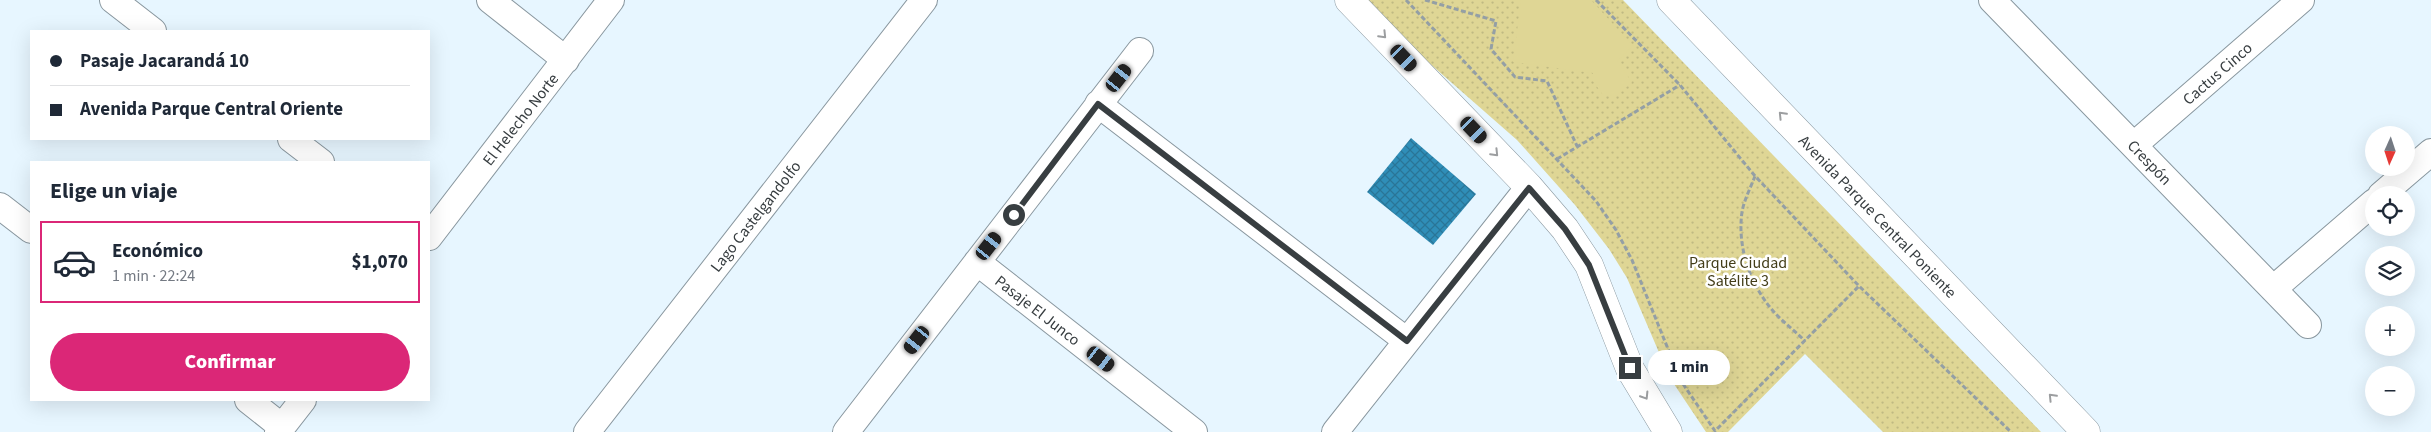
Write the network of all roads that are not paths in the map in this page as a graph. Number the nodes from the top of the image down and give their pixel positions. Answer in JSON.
{"nodes":[{"id":1,"x":113,"y":0,"type":"edge"},
{"id":2,"x":490,"y":0,"type":"edge"},
{"id":3,"x":611,"y":0,"type":"edge"},
{"id":4,"x":924,"y":0,"type":"edge"},
{"id":5,"x":1349,"y":0,"type":"edge"},
{"id":6,"x":1671,"y":0,"type":"edge"},
{"id":7,"x":1992,"y":0,"type":"edge"},
{"id":8,"x":2287,"y":4,"type":"edge"},
{"id":9,"x":152,"y":30,"type":"edge"},
{"id":10,"x":1140,"y":51,"type":"dead end"},
{"id":11,"x":566,"y":60,"type":"junction"},
{"id":12,"x":1098,"y":104,"type":"junction"},
{"id":13,"x":291,"y":140,"type":"edge"},
{"id":14,"x":2134,"y":145,"type":"junction"},
{"id":15,"x":2431,"y":152,"type":"edge"},
{"id":16,"x":320,"y":161,"type":"edge"},
{"id":17,"x":2392,"y":186,"type":"edge"},
{"id":18,"x":1529,"y":188,"type":"junction"},
{"id":19,"x":0,"y":206,"type":"edge"},
{"id":20,"x":2365,"y":210,"type":"edge"},
{"id":21,"x":30,"y":229,"type":"edge"},
{"id":22,"x":430,"y":237,"type":"edge"},
{"id":23,"x":977,"y":262,"type":"junction"},
{"id":24,"x":2273,"y":289,"type":"junction"},
{"id":25,"x":2308,"y":325,"type":"dead end"},
{"id":26,"x":1407,"y":341,"type":"junction"},
{"id":27,"x":249,"y":401,"type":"edge"},
{"id":28,"x":302,"y":401,"type":"edge"},
{"id":29,"x":859,"y":427,"type":"edge"},
{"id":30,"x":280,"y":429,"type":"edge"},
{"id":31,"x":587,"y":432,"type":"edge"},
{"id":32,"x":1194,"y":432,"type":"edge"},
{"id":33,"x":1335,"y":432,"type":"edge"},
{"id":34,"x":1668,"y":432,"type":"edge"},
{"id":35,"x":2086,"y":432,"type":"edge"}],
"edges":[{"from":1,"to":9,"type":"street"},
{"from":2,"to":11,"type":"street"},
{"from":3,"to":11,"type":"street","name":"El Helecho Norte"},
{"from":4,"to":31,"type":"street","name":"Lago Castelgandolfo"},
{"from":5,"to":18,"type":"street","one_way":true},
{"from":35,"to":6,"type":"street","name":"Avenida Parque Central Poniente","one_way":true},
{"from":7,"to":14,"type":"street","name":"Crespón"},
{"from":8,"to":14,"type":"street","name":"Cactus Cinco"},
{"from":10,"to":12,"type":"street"},
{"from":11,"to":22,"type":"street","name":"El Helecho Norte"},
{"from":12,"to":23,"type":"street"},
{"from":12,"to":26,"type":"street"},
{"from":13,"to":16,"type":"street"},
{"from":14,"to":24,"type":"street","name":"Crespón"},
{"from":15,"to":17,"type":"street"},
{"from":18,"to":26,"type":"street"},
{"from":18,"to":34,"type":"street","one_way":true},
{"from":19,"to":21,"type":"street"},
{"from":20,"to":24,"type":"street"},
{"from":23,"to":29,"type":"street"},
{"from":23,"to":32,"type":"street","name":"Pasaje El Junco"},
{"from":24,"to":25,"type":"street","name":"Crespón"},
{"from":26,"to":33,"type":"street"},
{"from":27,"to":30,"type":"street"},
{"from":28,"to":30,"type":"street"}]}
